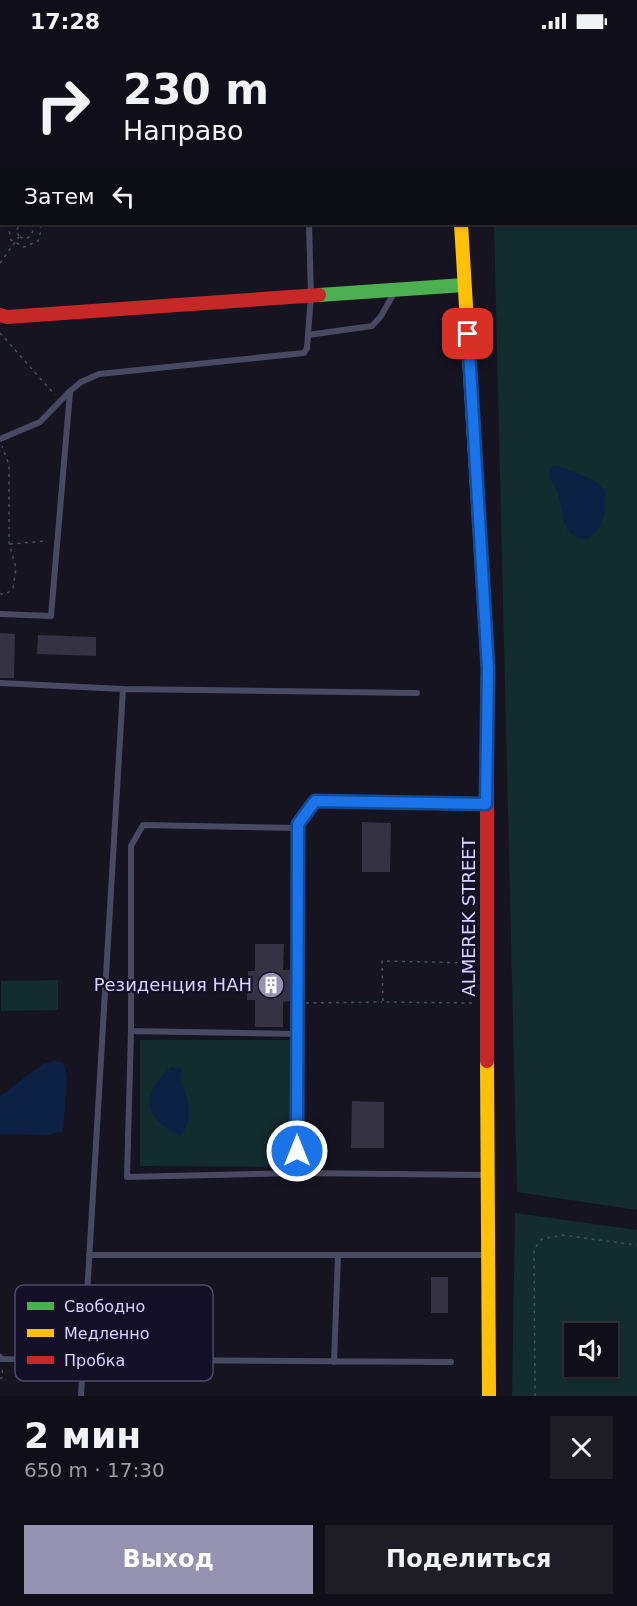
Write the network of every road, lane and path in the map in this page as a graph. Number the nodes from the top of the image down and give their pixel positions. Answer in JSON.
{"nodes":[{"id":1,"x":10,"y":225,"type":"edge"},
{"id":2,"x":18,"y":225,"type":"edge"},
{"id":3,"x":30,"y":225,"type":"edge"},
{"id":4,"x":40,"y":225,"type":"edge"},
{"id":5,"x":309,"y":225,"type":"edge"},
{"id":6,"x":461,"y":225,"type":"edge"},
{"id":7,"x":31,"y":236,"type":"junction"},
{"id":8,"x":19,"y":237,"type":"junction"},
{"id":9,"x":38,"y":240,"type":"junction"},
{"id":10,"x":15,"y":243,"type":"junction"},
{"id":11,"x":0,"y":263,"type":"edge"},
{"id":12,"x":464,"y":285,"type":"junction"},
{"id":13,"x":396,"y":290,"type":"junction"},
{"id":14,"x":311,"y":296,"type":"junction"},
{"id":15,"x":0,"y":315,"type":"edge"},
{"id":16,"x":0,"y":333,"type":"edge"},
{"id":17,"x":308,"y":335,"type":"junction"},
{"id":18,"x":70,"y":391,"type":"junction"},
{"id":19,"x":60,"y":402,"type":"junction"},
{"id":20,"x":0,"y":440,"type":"edge"},
{"id":21,"x":57,"y":540,"type":"junction"},
{"id":22,"x":9,"y":544,"type":"junction"},
{"id":23,"x":0,"y":594,"type":"edge"},
{"id":24,"x":0,"y":614,"type":"edge"},
{"id":25,"x":0,"y":683,"type":"edge"},
{"id":26,"x":123,"y":689,"type":"junction"},
{"id":27,"x":417,"y":693,"type":"dead end"},
{"id":28,"x":486,"y":804,"type":"junction"},
{"id":29,"x":298,"y":828,"type":"junction"},
{"id":30,"x":487,"y":963,"type":"junction"},
{"id":31,"x":383,"y":1002,"type":"junction"},
{"id":32,"x":297,"y":1003,"type":"junction"},
{"id":33,"x":487,"y":1003,"type":"junction"},
{"id":34,"x":131,"y":1031,"type":"junction"},
{"id":35,"x":298,"y":1034,"type":"junction"},
{"id":36,"x":297,"y":1173,"type":"junction"},
{"id":37,"x":488,"y":1175,"type":"junction"},
{"id":38,"x":637,"y":1245,"type":"edge"},
{"id":39,"x":89,"y":1255,"type":"junction"},
{"id":40,"x":338,"y":1255,"type":"junction"},
{"id":41,"x":489,"y":1255,"type":"junction"},
{"id":42,"x":87,"y":1285,"type":"edge"},
{"id":43,"x":1,"y":1358,"type":"edge"},
{"id":44,"x":213,"y":1361,"type":"edge"},
{"id":45,"x":334,"y":1362,"type":"junction"},
{"id":46,"x":451,"y":1362,"type":"dead end"},
{"id":47,"x":0,"y":1379,"type":"edge"},
{"id":48,"x":82,"y":1381,"type":"edge"},
{"id":49,"x":81,"y":1396,"type":"edge"},
{"id":50,"x":489,"y":1396,"type":"edge"},
{"id":51,"x":535,"y":1396,"type":"edge"}],
"edges":[{"from":1,"to":10,"type":"path"},
{"from":2,"to":8,"type":"path"},
{"from":3,"to":7,"type":"path"},
{"from":4,"to":9,"type":"path"},
{"from":5,"to":14,"type":"lane"},
{"from":6,"to":12,"type":"street","name":"ALMEREK STREET"},
{"from":7,"to":8,"type":"path"},
{"from":7,"to":9,"type":"path"},
{"from":8,"to":10,"type":"path"},
{"from":9,"to":10,"type":"path"},
{"from":10,"to":11,"type":"path"},
{"from":12,"to":13,"type":"street"},
{"from":12,"to":28,"type":"street","name":"ALMEREK STREET"},
{"from":13,"to":14,"type":"street"},
{"from":13,"to":17,"type":"lane"},
{"from":14,"to":15,"type":"street"},
{"from":14,"to":17,"type":"lane"},
{"from":16,"to":19,"type":"path"},
{"from":17,"to":18,"type":"lane"},
{"from":18,"to":19,"type":"lane"},
{"from":18,"to":21,"type":"lane"},
{"from":19,"to":20,"type":"lane"},
{"from":20,"to":22,"type":"path"},
{"from":21,"to":22,"type":"path"},
{"from":21,"to":24,"type":"lane"},
{"from":22,"to":23,"type":"path"},
{"from":25,"to":26,"type":"lane"},
{"from":26,"to":27,"type":"lane"},
{"from":26,"to":39,"type":"lane"},
{"from":28,"to":29,"type":"lane"},
{"from":28,"to":30,"type":"street","name":"ALMEREK STREET"},
{"from":29,"to":32,"type":"lane"},
{"from":29,"to":34,"type":"lane"},
{"from":30,"to":31,"type":"path"},
{"from":30,"to":33,"type":"street","name":"ALMEREK STREET"},
{"from":31,"to":32,"type":"path"},
{"from":31,"to":33,"type":"path"},
{"from":32,"to":35,"type":"lane"},
{"from":33,"to":37,"type":"street","name":"ALMEREK STREET"},
{"from":34,"to":35,"type":"lane"},
{"from":34,"to":36,"type":"lane"},
{"from":35,"to":36,"type":"lane"},
{"from":36,"to":37,"type":"lane"},
{"from":37,"to":41,"type":"street","name":"ALMEREK STREET"},
{"from":38,"to":51,"type":"path"},
{"from":39,"to":40,"type":"lane"},
{"from":39,"to":42,"type":"lane"},
{"from":40,"to":41,"type":"lane"},
{"from":40,"to":45,"type":"lane"},
{"from":41,"to":50,"type":"street","name":"ALMEREK STREET"},
{"from":43,"to":47,"type":"path"},
{"from":44,"to":45,"type":"lane"},
{"from":45,"to":46,"type":"lane"},
{"from":48,"to":49,"type":"lane"}]}
